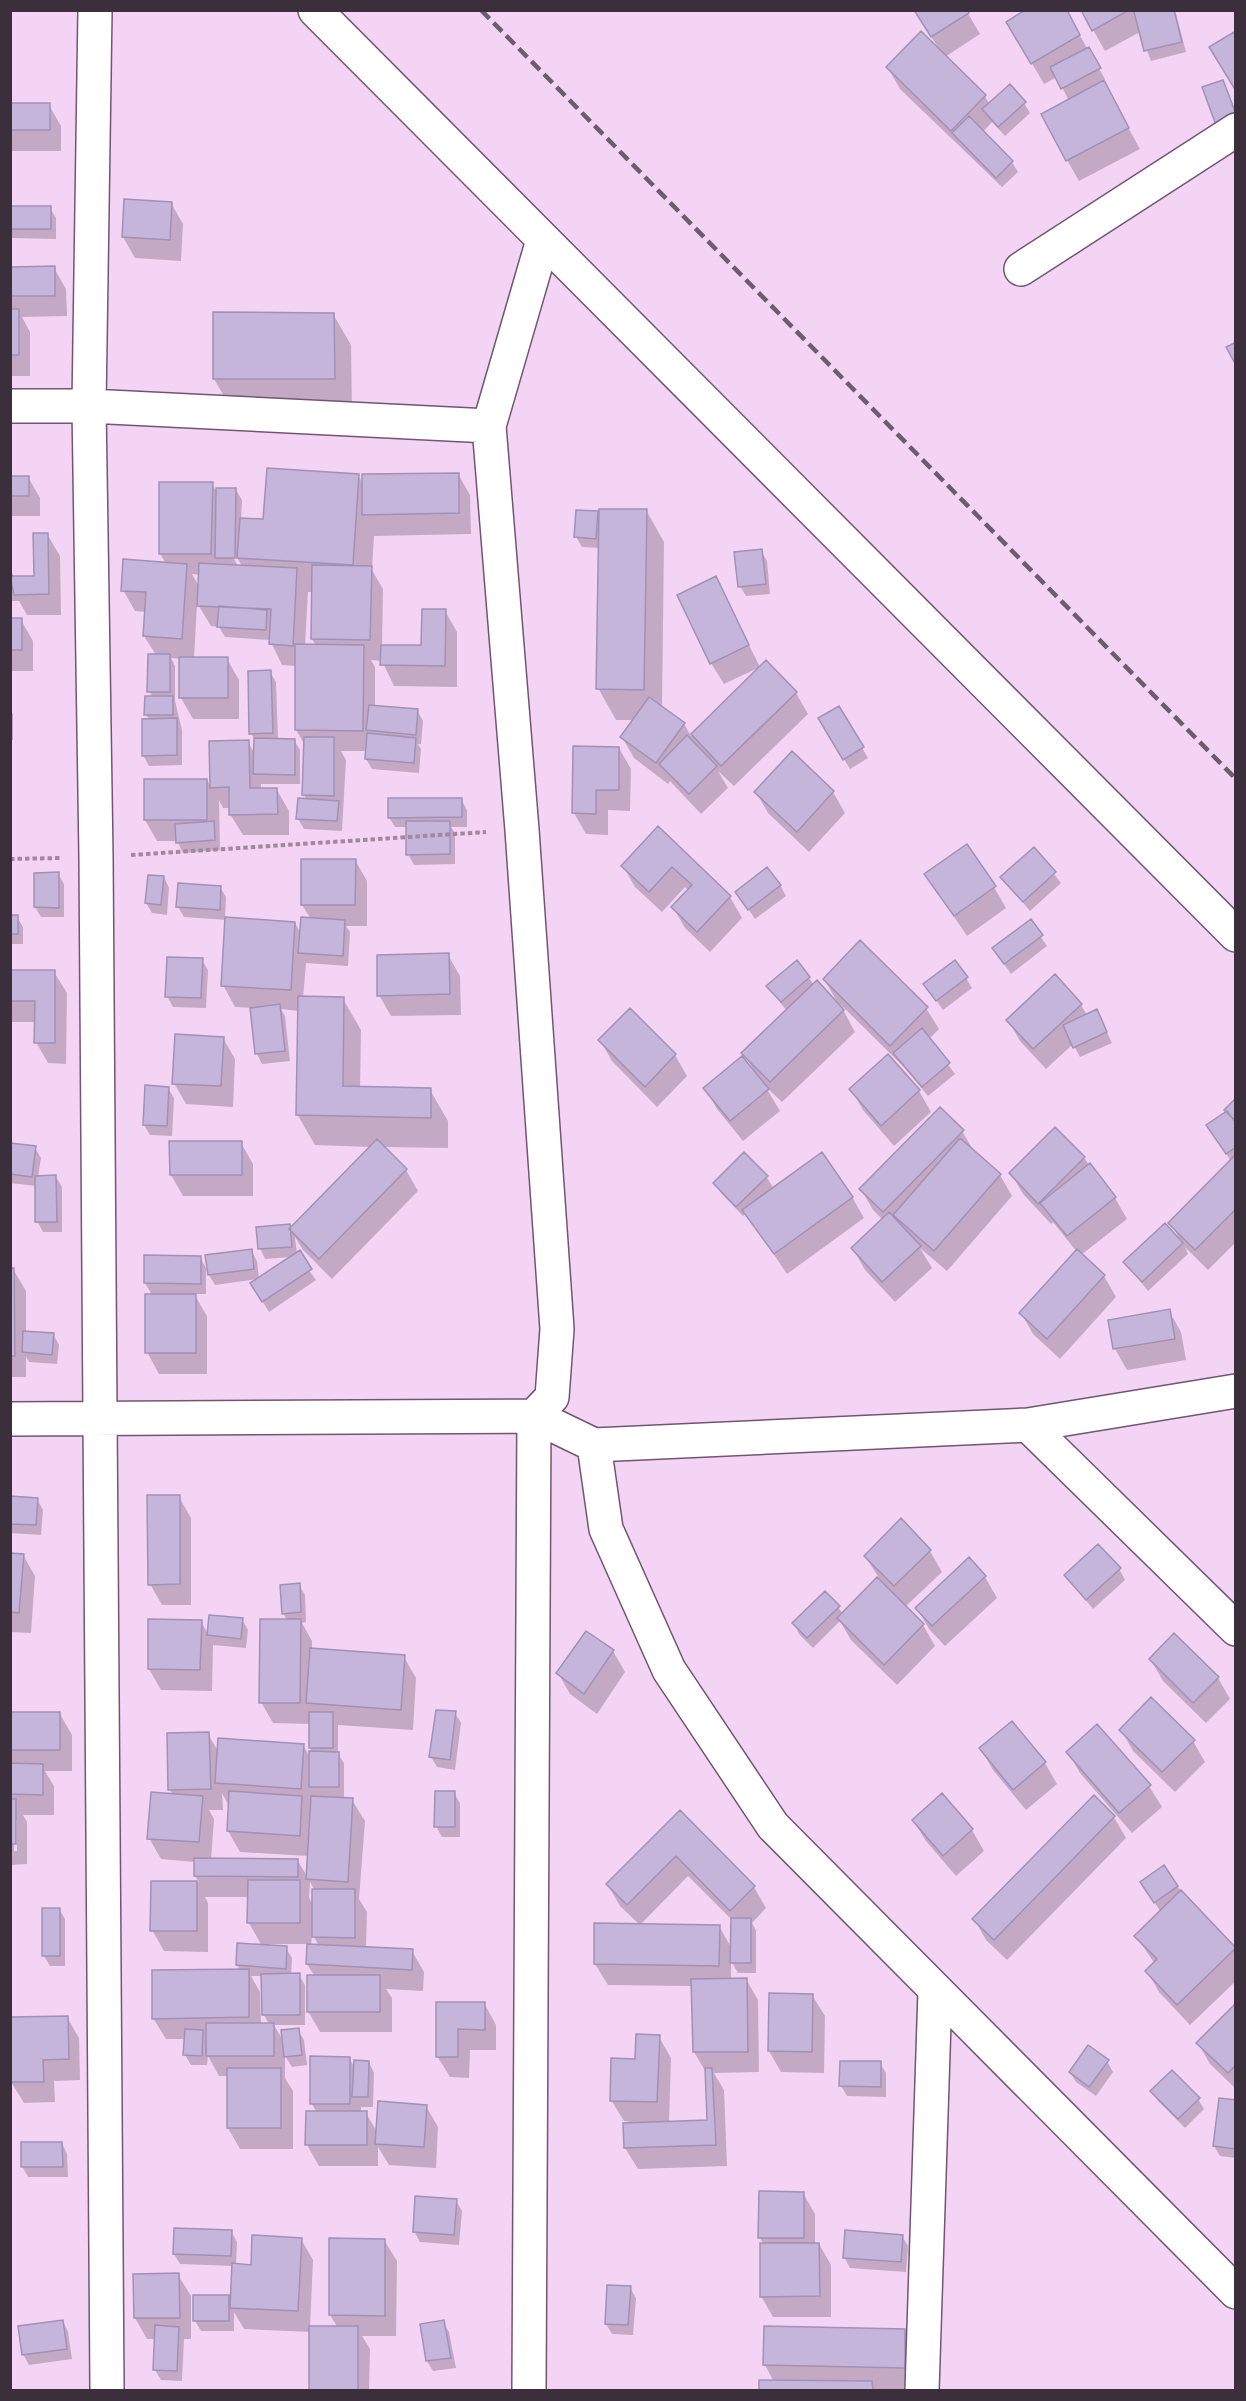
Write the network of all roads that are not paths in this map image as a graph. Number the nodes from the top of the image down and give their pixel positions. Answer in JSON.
{"nodes":[{"id":1,"x":95,"y":10,"type":"edge"},
{"id":2,"x":315,"y":10,"type":"edge"},
{"id":3,"x":1236,"y":130,"type":"edge"},
{"id":4,"x":543,"y":240,"type":"junction"},
{"id":5,"x":1021,"y":269,"type":"dead end"},
{"id":6,"x":10,"y":406,"type":"edge"},
{"id":7,"x":88,"y":406,"type":"junction"},
{"id":8,"x":489,"y":426,"type":"junction"},
{"id":9,"x":1236,"y":935,"type":"edge"},
{"id":10,"x":1236,"y":1391,"type":"edge"},
{"id":11,"x":534,"y":1416,"type":"junction"},
{"id":12,"x":10,"y":1419,"type":"edge"},
{"id":13,"x":101,"y":1420,"type":"junction"},
{"id":14,"x":1028,"y":1425,"type":"junction"},
{"id":15,"x":594,"y":1445,"type":"junction"},
{"id":16,"x":1236,"y":1629,"type":"edge"},
{"id":17,"x":935,"y":1991,"type":"junction"},
{"id":18,"x":1236,"y":2292,"type":"edge"},
{"id":19,"x":106,"y":2391,"type":"edge"},
{"id":20,"x":529,"y":2391,"type":"edge"},
{"id":21,"x":922,"y":2391,"type":"edge"}],
"edges":[{"from":1,"to":7,"type":"street"},
{"from":2,"to":4,"type":"street"},
{"from":3,"to":5,"type":"street"},
{"from":4,"to":8,"type":"street"},
{"from":4,"to":9,"type":"street"},
{"from":6,"to":7,"type":"street"},
{"from":7,"to":8,"type":"street"},
{"from":7,"to":13,"type":"street"},
{"from":8,"to":11,"type":"street"},
{"from":10,"to":14,"type":"street"},
{"from":11,"to":13,"type":"street"},
{"from":11,"to":15,"type":"street"},
{"from":11,"to":20,"type":"street"},
{"from":12,"to":13,"type":"street"},
{"from":13,"to":19,"type":"street"},
{"from":14,"to":15,"type":"street"},
{"from":14,"to":16,"type":"street"},
{"from":15,"to":17,"type":"street"},
{"from":17,"to":18,"type":"street"},
{"from":17,"to":21,"type":"street"}]}
